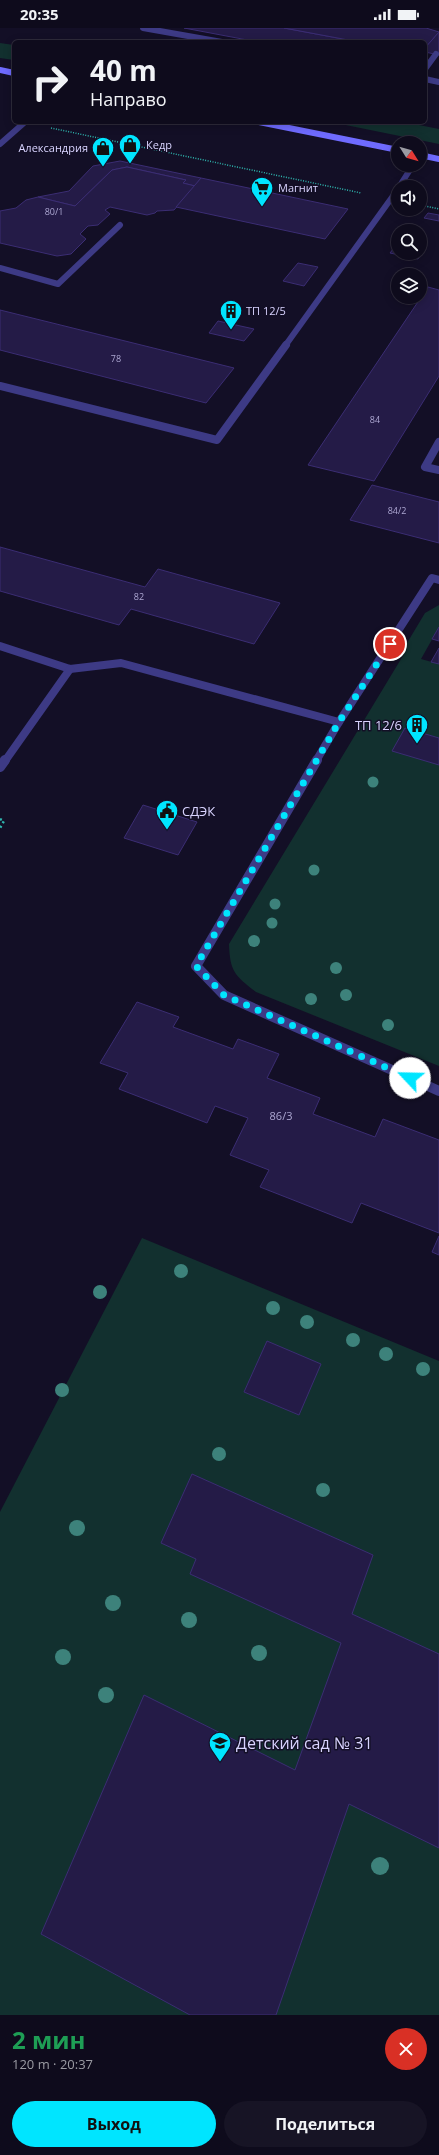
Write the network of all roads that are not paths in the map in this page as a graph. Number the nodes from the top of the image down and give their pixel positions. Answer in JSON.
{"nodes":[{"id":1,"x":143,"y":28,"type":"edge"},
{"id":2,"x":211,"y":40,"type":"edge"},
{"id":3,"x":436,"y":54,"type":"dead end"},
{"id":4,"x":427,"y":66,"type":"edge"},
{"id":5,"x":0,"y":70,"type":"edge"},
{"id":6,"x":12,"y":73,"type":"edge"},
{"id":7,"x":427,"y":79,"type":"edge"},
{"id":8,"x":439,"y":82,"type":"edge"},
{"id":9,"x":23,"y":124,"type":"edge"},
{"id":10,"x":269,"y":124,"type":"edge"},
{"id":11,"x":0,"y":144,"type":"edge"},
{"id":12,"x":391,"y":149,"type":"edge"},
{"id":13,"x":427,"y":156,"type":"edge"},
{"id":14,"x":439,"y":159,"type":"edge"},
{"id":15,"x":391,"y":200,"type":"edge"},
{"id":16,"x":120,"y":225,"type":"dead end"},
{"id":17,"x":0,"y":268,"type":"edge"},
{"id":18,"x":0,"y":386,"type":"edge"},
{"id":19,"x":439,"y":442,"type":"edge"},
{"id":20,"x":439,"y":470,"type":"edge"},
{"id":21,"x":439,"y":580,"type":"edge"},
{"id":22,"x":0,"y":646,"type":"edge"},
{"id":23,"x":70,"y":669,"type":"junction"},
{"id":24,"x":339,"y":722,"type":"junction"},
{"id":25,"x":0,"y":767,"type":"edge"},
{"id":26,"x":439,"y":1091,"type":"edge"}],
"edges":[{"from":1,"to":2,"type":"lane"},
{"from":3,"to":4,"type":"lane"},
{"from":5,"to":6,"type":"main road"},
{"from":7,"to":8,"type":"lane"},
{"from":9,"to":11,"type":"lane"},
{"from":10,"to":12,"type":"main road"},
{"from":13,"to":14,"type":"main road"},
{"from":15,"to":18,"type":"lane"},
{"from":16,"to":17,"type":"lane"},
{"from":19,"to":20,"type":"lane"},
{"from":21,"to":24,"type":"lane"},
{"from":22,"to":23,"type":"lane"},
{"from":23,"to":24,"type":"lane"},
{"from":23,"to":25,"type":"lane"},
{"from":24,"to":26,"type":"lane"}]}
